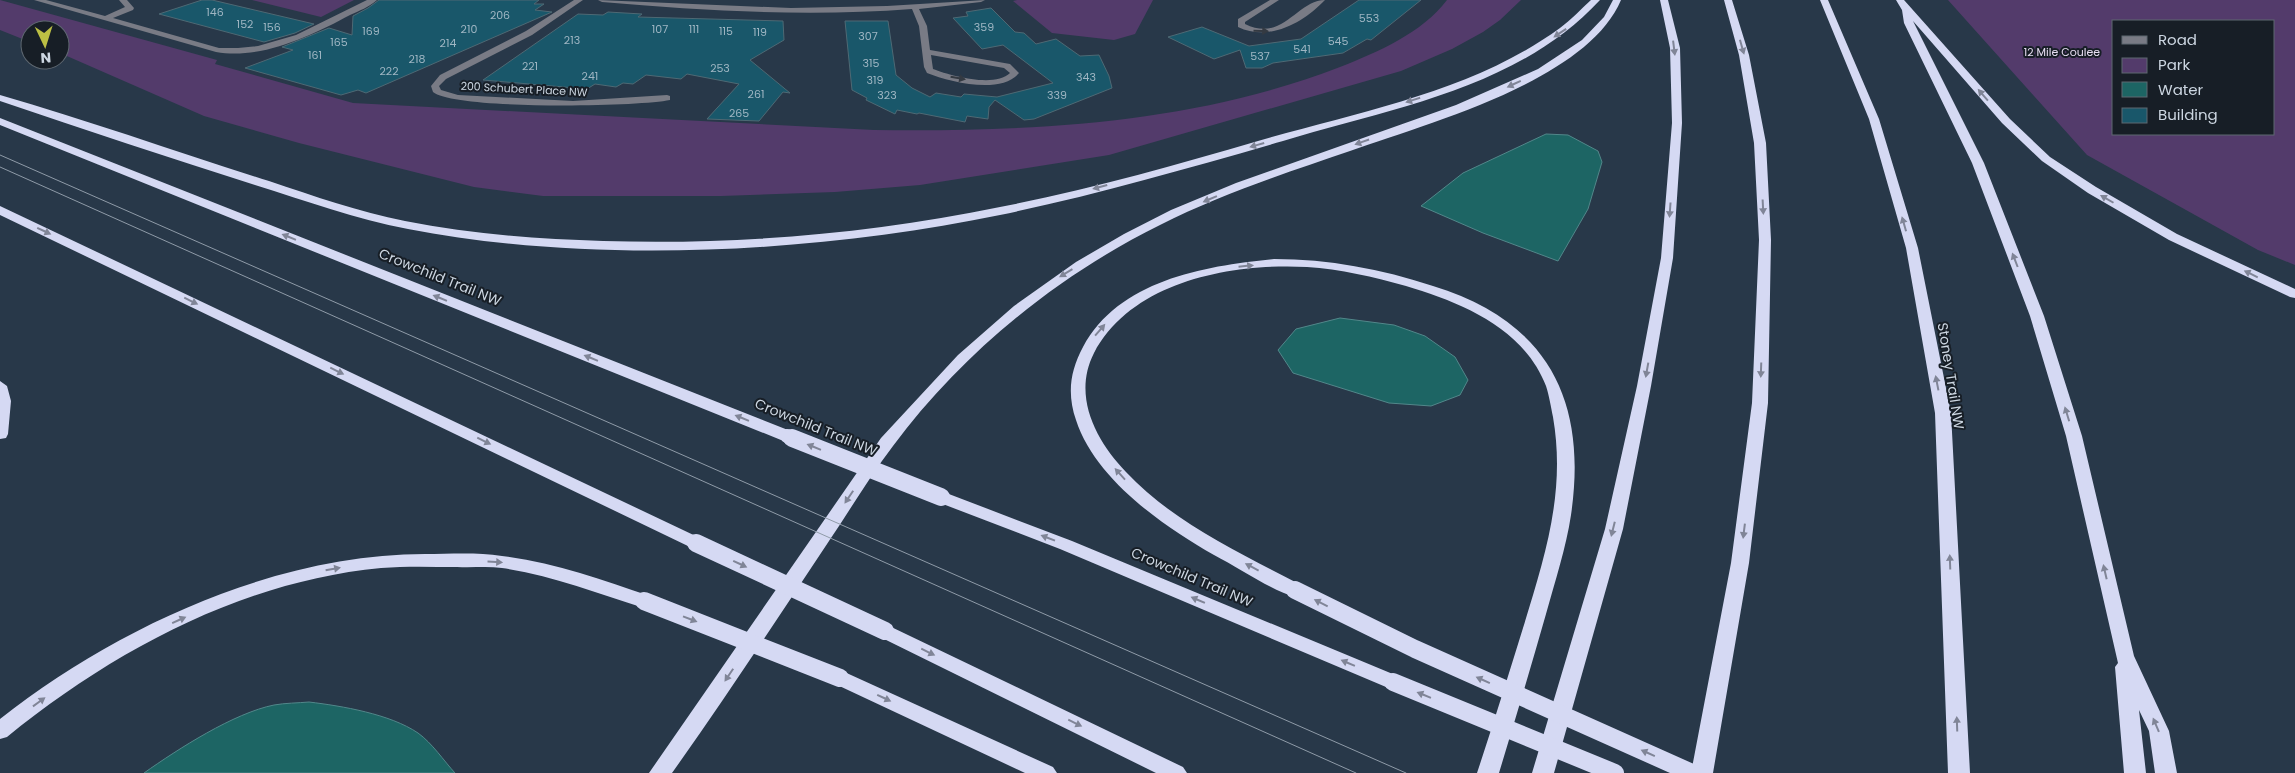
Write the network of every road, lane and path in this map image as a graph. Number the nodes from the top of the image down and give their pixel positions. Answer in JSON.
{"nodes":[{"id":1,"x":38,"y":0,"type":"edge"},
{"id":2,"x":61,"y":0,"type":"edge"},
{"id":3,"x":123,"y":0,"type":"edge"},
{"id":4,"x":373,"y":0,"type":"edge"},
{"id":5,"x":579,"y":0,"type":"edge"},
{"id":6,"x":602,"y":0,"type":"edge"},
{"id":7,"x":981,"y":0,"type":"edge"},
{"id":8,"x":1275,"y":0,"type":"edge"},
{"id":9,"x":1321,"y":0,"type":"edge"},
{"id":10,"x":1596,"y":0,"type":"edge"},
{"id":11,"x":1617,"y":0,"type":"edge"},
{"id":12,"x":1664,"y":0,"type":"edge"},
{"id":13,"x":1728,"y":0,"type":"edge"},
{"id":14,"x":1824,"y":0,"type":"edge"},
{"id":15,"x":50,"y":3,"type":"junction"},
{"id":16,"x":1903,"y":5,"type":"edge"},
{"id":17,"x":915,"y":7,"type":"junction"},
{"id":18,"x":104,"y":18,"type":"junction"},
{"id":19,"x":927,"y":52,"type":"junction"},
{"id":20,"x":0,"y":98,"type":"edge"},
{"id":21,"x":667,"y":98,"type":"dead end"},
{"id":22,"x":0,"y":121,"type":"edge"},
{"id":23,"x":0,"y":210,"type":"edge"},
{"id":24,"x":2295,"y":294,"type":"edge"},
{"id":25,"x":0,"y":386,"type":"edge"},
{"id":26,"x":0,"y":434,"type":"edge"},
{"id":27,"x":2124,"y":656,"type":"junction"},
{"id":28,"x":0,"y":731,"type":"edge"},
{"id":29,"x":660,"y":773,"type":"edge"},
{"id":30,"x":1046,"y":773,"type":"edge"},
{"id":31,"x":1176,"y":773,"type":"edge"},
{"id":32,"x":1488,"y":773,"type":"edge"},
{"id":33,"x":1542,"y":773,"type":"edge"},
{"id":34,"x":1615,"y":773,"type":"edge"},
{"id":35,"x":1692,"y":773,"type":"edge"},
{"id":36,"x":1702,"y":773,"type":"edge"},
{"id":37,"x":1959,"y":773,"type":"edge"},
{"id":38,"x":2135,"y":773,"type":"edge"},
{"id":39,"x":2166,"y":773,"type":"edge"}],
"edges":[{"from":1,"to":15,"type":"street"},
{"from":2,"to":15,"type":"street"},
{"from":3,"to":18,"type":"street"},
{"from":4,"to":18,"type":"street"},
{"from":5,"to":21,"type":"street","name":"200 Schubert Place NW"},
{"from":6,"to":17,"type":"street"},
{"from":7,"to":17,"type":"street"},
{"from":8,"to":9,"type":"street","one_way":true},
{"from":10,"to":20,"type":"highway","one_way":true},
{"from":11,"to":29,"type":"highway","one_way":true},
{"from":12,"to":33,"type":"highway","one_way":true},
{"from":13,"to":36,"type":"highway","one_way":true},
{"from":37,"to":14,"type":"highway","name":"Stoney Trail NW","one_way":true},
{"from":15,"to":18,"type":"street"},
{"from":24,"to":16,"type":"highway","one_way":true},
{"from":27,"to":16,"type":"highway","one_way":true},
{"from":17,"to":19,"type":"street"},
{"from":19,"to":19,"type":"street","one_way":true},
{"from":34,"to":22,"type":"highway","name":"Crowchild Trail NW","one_way":true,"bridge":true},
{"from":23,"to":31,"type":"highway","one_way":true,"bridge":true},
{"from":25,"to":26,"type":"highway"},
{"from":27,"to":38,"type":"highway"},
{"from":39,"to":27,"type":"highway","one_way":true},
{"from":28,"to":30,"type":"highway","one_way":true,"bridge":true},
{"from":35,"to":32,"type":"highway","one_way":true,"bridge":true}]}
